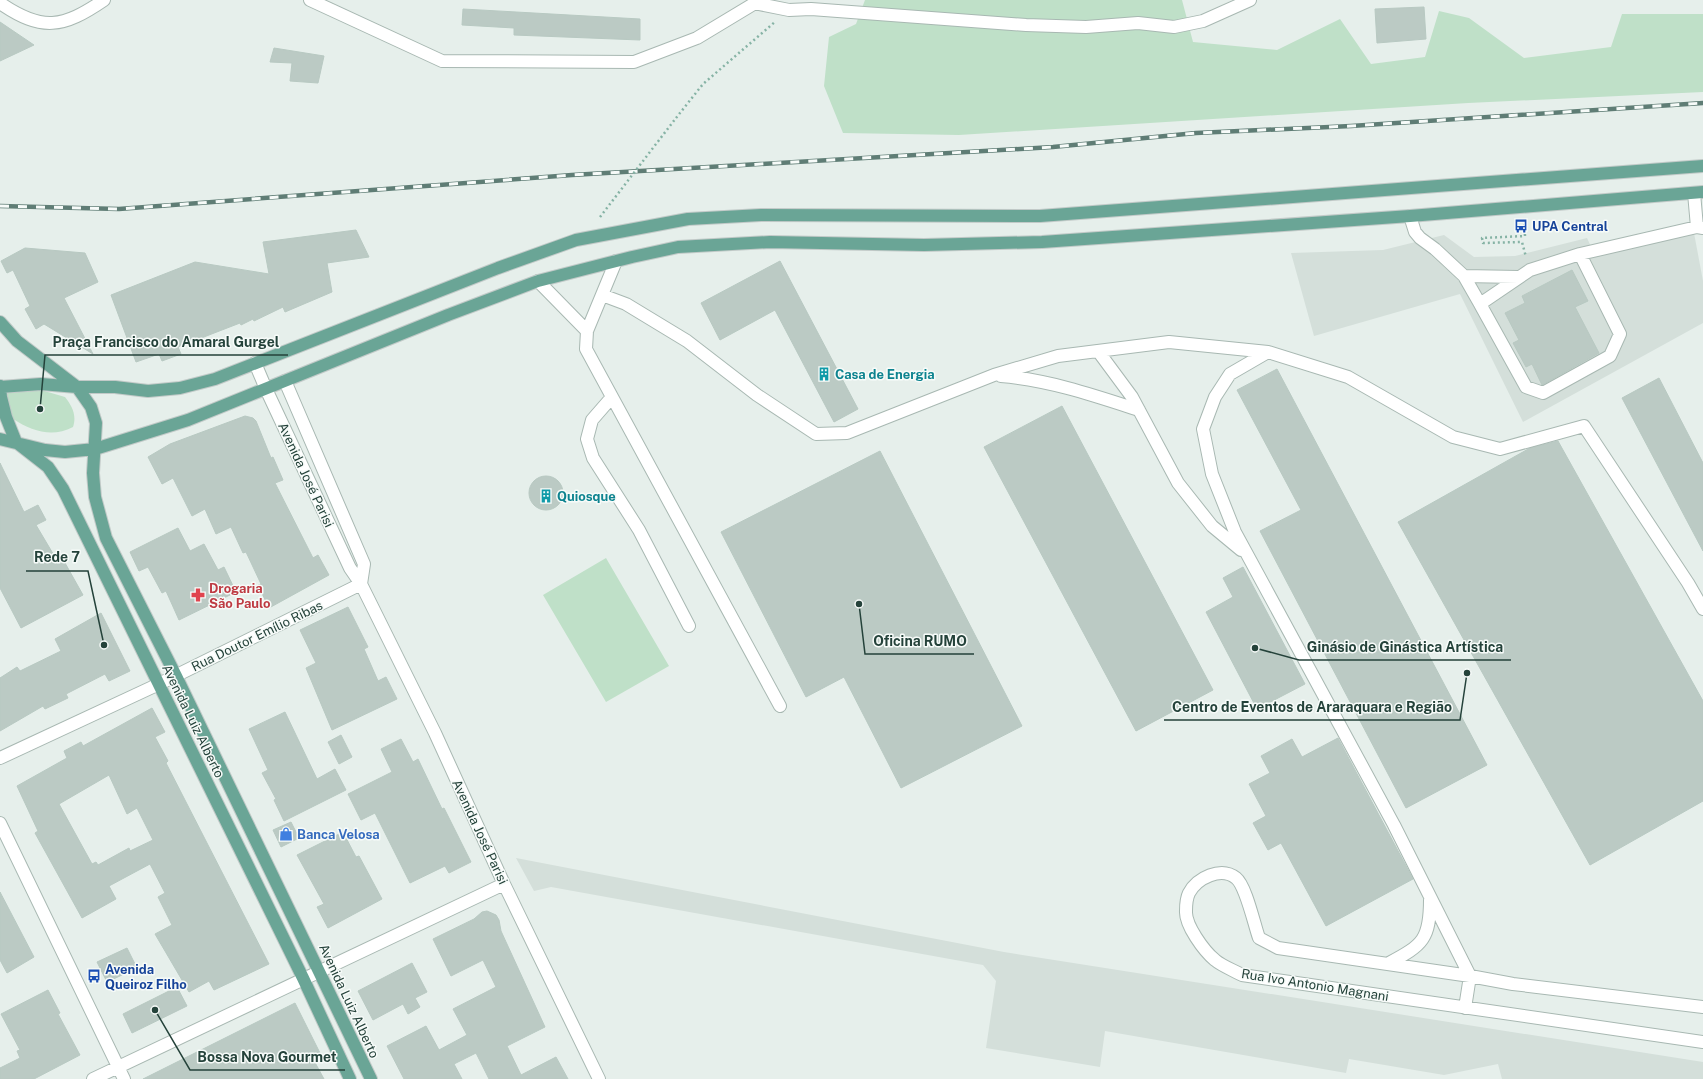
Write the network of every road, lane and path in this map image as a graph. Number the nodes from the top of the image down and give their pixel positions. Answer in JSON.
{"nodes":[{"id":1,"x":104,"y":0,"type":"edge"},
{"id":2,"x":310,"y":0,"type":"edge"},
{"id":3,"x":1250,"y":0,"type":"edge"},
{"id":4,"x":0,"y":2,"type":"edge"},
{"id":5,"x":757,"y":2,"type":"edge"},
{"id":6,"x":789,"y":10,"type":"junction"},
{"id":7,"x":1703,"y":166,"type":"edge"},
{"id":8,"x":1698,"y":193,"type":"edge"},
{"id":9,"x":1410,"y":216,"type":"junction"},
{"id":10,"x":600,"y":217,"type":"dead end"},
{"id":11,"x":1524,"y":218,"type":"dead end"},
{"id":12,"x":1700,"y":228,"type":"edge"},
{"id":13,"x":1580,"y":254,"type":"junction"},
{"id":14,"x":616,"y":261,"type":"junction"},
{"id":15,"x":1530,"y":270,"type":"junction"},
{"id":16,"x":1464,"y":276,"type":"junction"},
{"id":17,"x":1518,"y":277,"type":"junction"},
{"id":18,"x":538,"y":281,"type":"junction"},
{"id":19,"x":602,"y":295,"type":"junction"},
{"id":20,"x":1480,"y":304,"type":"junction"},
{"id":21,"x":0,"y":322,"type":"edge"},
{"id":22,"x":587,"y":332,"type":"junction"},
{"id":23,"x":1098,"y":351,"type":"junction"},
{"id":24,"x":1268,"y":352,"type":"junction"},
{"id":25,"x":256,"y":363,"type":"junction"},
{"id":26,"x":994,"y":375,"type":"junction"},
{"id":27,"x":285,"y":381,"type":"junction"},
{"id":28,"x":0,"y":386,"type":"edge"},
{"id":29,"x":77,"y":387,"type":"junction"},
{"id":30,"x":266,"y":389,"type":"junction"},
{"id":31,"x":612,"y":397,"type":"junction"},
{"id":32,"x":1139,"y":410,"type":"junction"},
{"id":33,"x":0,"y":439,"type":"edge"},
{"id":34,"x":16,"y":442,"type":"junction"},
{"id":35,"x":95,"y":448,"type":"junction"},
{"id":36,"x":1247,"y":554,"type":"junction"},
{"id":37,"x":362,"y":584,"type":"junction"},
{"id":38,"x":1703,"y":609,"type":"edge"},
{"id":39,"x":689,"y":626,"type":"dead end"},
{"id":40,"x":176,"y":676,"type":"junction"},
{"id":41,"x":159,"y":684,"type":"junction"},
{"id":42,"x":780,"y":706,"type":"dead end"},
{"id":43,"x":0,"y":758,"type":"edge"},
{"id":44,"x":0,"y":823,"type":"edge"},
{"id":45,"x":504,"y":884,"type":"junction"},
{"id":46,"x":1430,"y":897,"type":"junction"},
{"id":47,"x":1389,"y":963,"type":"junction"},
{"id":48,"x":320,"y":970,"type":"junction"},
{"id":49,"x":1470,"y":976,"type":"junction"},
{"id":50,"x":303,"y":978,"type":"junction"},
{"id":51,"x":1703,"y":1007,"type":"edge"},
{"id":52,"x":1465,"y":1008,"type":"junction"},
{"id":53,"x":1703,"y":1042,"type":"edge"},
{"id":54,"x":118,"y":1067,"type":"junction"},
{"id":55,"x":93,"y":1079,"type":"edge"},
{"id":56,"x":124,"y":1079,"type":"edge"},
{"id":57,"x":350,"y":1079,"type":"edge"},
{"id":58,"x":371,"y":1079,"type":"edge"},
{"id":59,"x":599,"y":1079,"type":"edge"}],
"edges":[{"from":1,"to":4,"type":"street"},
{"from":2,"to":5,"type":"street"},
{"from":3,"to":6,"type":"street"},
{"from":5,"to":6,"type":"street"},
{"from":6,"to":10,"type":"path","bridge":true},
{"from":7,"to":25,"type":"main road"},
{"from":8,"to":9,"type":"main road"},
{"from":8,"to":12,"type":"street"},
{"from":9,"to":14,"type":"main road"},
{"from":9,"to":16,"type":"street"},
{"from":11,"to":15,"type":"path"},
{"from":12,"to":13,"type":"street"},
{"from":13,"to":15,"type":"street"},
{"from":13,"to":20,"type":"street"},
{"from":14,"to":18,"type":"main road"},
{"from":14,"to":19,"type":"street"},
{"from":15,"to":17,"type":"street"},
{"from":16,"to":17,"type":"street"},
{"from":16,"to":20,"type":"street"},
{"from":17,"to":20,"type":"street"},
{"from":18,"to":22,"type":"street"},
{"from":18,"to":27,"type":"main road"},
{"from":19,"to":22,"type":"street"},
{"from":19,"to":26,"type":"street"},
{"from":21,"to":29,"type":"main road","name":"Avenida Luiz Alberto"},
{"from":22,"to":31,"type":"street"},
{"from":23,"to":24,"type":"street"},
{"from":23,"to":26,"type":"street"},
{"from":23,"to":32,"type":"street"},
{"from":24,"to":36,"type":"street"},
{"from":24,"to":38,"type":"street"},
{"from":25,"to":29,"type":"main road"},
{"from":25,"to":30,"type":"street","name":"Avenida José Parisi"},
{"from":26,"to":32,"type":"street"},
{"from":27,"to":30,"type":"main road"},
{"from":27,"to":37,"type":"street","name":"Avenida José Parisi"},
{"from":28,"to":29,"type":"main road"},
{"from":28,"to":34,"type":"main road"},
{"from":29,"to":35,"type":"main road","name":"Avenida Luiz Alberto"},
{"from":30,"to":35,"type":"main road"},
{"from":30,"to":37,"type":"street","name":"Avenida José Parisi"},
{"from":31,"to":39,"type":"street"},
{"from":31,"to":42,"type":"street"},
{"from":32,"to":36,"type":"street"},
{"from":33,"to":34,"type":"main road"},
{"from":34,"to":35,"type":"main road"},
{"from":34,"to":41,"type":"main road","name":"Avenida Luiz Alberto"},
{"from":35,"to":40,"type":"main road","name":"Avenida Luiz Alberto"},
{"from":36,"to":46,"type":"street"},
{"from":37,"to":40,"type":"street","name":"Rua Doutor Emílio Ribas"},
{"from":37,"to":45,"type":"street","name":"Avenida José Parisi"},
{"from":40,"to":41,"type":"street","name":"Rua Doutor Emílio Ribas"},
{"from":40,"to":48,"type":"main road","name":"Avenida Luiz Alberto"},
{"from":41,"to":43,"type":"street","name":"Rua Doutor Emílio Ribas"},
{"from":41,"to":50,"type":"main road","name":"Avenida Luiz Alberto"},
{"from":44,"to":54,"type":"street"},
{"from":45,"to":48,"type":"street"},
{"from":45,"to":59,"type":"street","name":"Avenida José Parisi"},
{"from":46,"to":47,"type":"street"},
{"from":46,"to":49,"type":"street"},
{"from":47,"to":49,"type":"street","name":"Rua Ivo Antonio Magnani"},
{"from":47,"to":52,"type":"street","name":"Rua Ivo Antonio Magnani"},
{"from":48,"to":50,"type":"street"},
{"from":48,"to":58,"type":"main road","name":"Avenida Luiz Alberto"},
{"from":49,"to":51,"type":"street","name":"Rua Ivo Antonio Magnani"},
{"from":49,"to":52,"type":"street"},
{"from":50,"to":54,"type":"street"},
{"from":50,"to":57,"type":"main road","name":"Avenida Luiz Alberto"},
{"from":52,"to":53,"type":"street","name":"Rua Ivo Antonio Magnani"},
{"from":54,"to":55,"type":"street"},
{"from":54,"to":56,"type":"street"}]}
